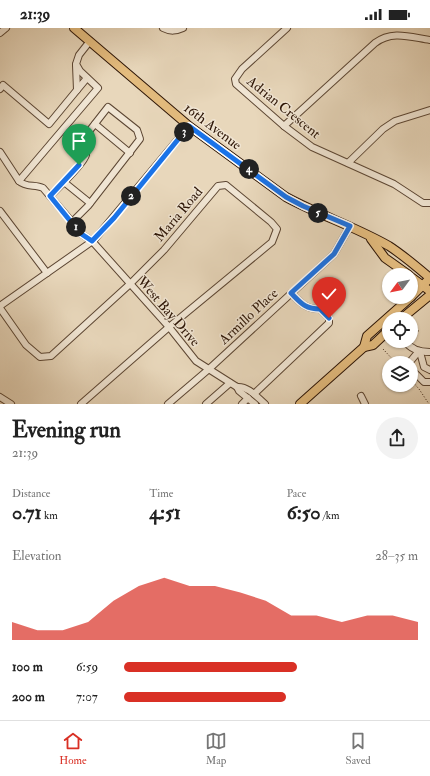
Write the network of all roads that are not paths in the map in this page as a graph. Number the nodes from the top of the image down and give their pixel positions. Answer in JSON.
{"nodes":[{"id":1,"x":6,"y":28,"type":"edge"},
{"id":2,"x":74,"y":28,"type":"edge"},
{"id":3,"x":164,"y":28,"type":"edge"},
{"id":4,"x":183,"y":28,"type":"edge"},
{"id":5,"x":287,"y":28,"type":"edge"},
{"id":6,"x":0,"y":33,"type":"edge"},
{"id":7,"x":430,"y":40,"type":"edge"},
{"id":8,"x":90,"y":41,"type":"junction"},
{"id":9,"x":76,"y":64,"type":"junction"},
{"id":10,"x":87,"y":78,"type":"junction"},
{"id":11,"x":0,"y":89,"type":"edge"},
{"id":12,"x":77,"y":90,"type":"junction"},
{"id":13,"x":430,"y":110,"type":"edge"},
{"id":14,"x":95,"y":124,"type":"junction"},
{"id":15,"x":189,"y":126,"type":"junction"},
{"id":16,"x":284,"y":126,"type":"junction"},
{"id":17,"x":0,"y":152,"type":"edge"},
{"id":18,"x":130,"y":153,"type":"junction"},
{"id":19,"x":348,"y":163,"type":"junction"},
{"id":20,"x":19,"y":181,"type":"junction"},
{"id":21,"x":64,"y":182,"type":"junction"},
{"id":22,"x":50,"y":196,"type":"junction"},
{"id":23,"x":90,"y":203,"type":"junction"},
{"id":24,"x":430,"y":203,"type":"edge"},
{"id":25,"x":0,"y":211,"type":"edge"},
{"id":26,"x":72,"y":222,"type":"junction"},
{"id":27,"x":350,"y":226,"type":"junction"},
{"id":28,"x":370,"y":236,"type":"junction"},
{"id":29,"x":92,"y":241,"type":"junction"},
{"id":30,"x":399,"y":268,"type":"edge"},
{"id":31,"x":47,"y":273,"type":"junction"},
{"id":32,"x":430,"y":278,"type":"edge"},
{"id":33,"x":418,"y":282,"type":"edge"},
{"id":34,"x":130,"y":284,"type":"junction"},
{"id":35,"x":422,"y":285,"type":"junction"},
{"id":36,"x":418,"y":289,"type":"edge"},
{"id":37,"x":430,"y":292,"type":"edge"},
{"id":38,"x":291,"y":293,"type":"junction"},
{"id":39,"x":430,"y":295,"type":"edge"},
{"id":40,"x":403,"y":304,"type":"edge"},
{"id":41,"x":0,"y":307,"type":"edge"},
{"id":42,"x":409,"y":312,"type":"edge"},
{"id":43,"x":169,"y":327,"type":"junction"},
{"id":44,"x":382,"y":337,"type":"edge"},
{"id":45,"x":364,"y":347,"type":"junction"},
{"id":46,"x":413,"y":348,"type":"edge"},
{"id":47,"x":419,"y":352,"type":"junction"},
{"id":48,"x":430,"y":352,"type":"edge"},
{"id":49,"x":416,"y":356,"type":"edge"},
{"id":50,"x":208,"y":369,"type":"junction"},
{"id":51,"x":430,"y":370,"type":"edge"},
{"id":52,"x":418,"y":376,"type":"edge"},
{"id":53,"x":430,"y":382,"type":"edge"},
{"id":54,"x":230,"y":383,"type":"junction"},
{"id":55,"x":251,"y":396,"type":"junction"},
{"id":56,"x":360,"y":396,"type":"dead end"},
{"id":57,"x":0,"y":397,"type":"edge"},
{"id":58,"x":11,"y":404,"type":"edge"},
{"id":59,"x":81,"y":404,"type":"edge"},
{"id":60,"x":168,"y":404,"type":"edge"},
{"id":61,"x":206,"y":404,"type":"edge"},
{"id":62,"x":242,"y":404,"type":"edge"},
{"id":63,"x":255,"y":404,"type":"edge"},
{"id":64,"x":265,"y":404,"type":"edge"},
{"id":65,"x":300,"y":404,"type":"edge"},
{"id":66,"x":365,"y":404,"type":"edge"}],
"edges":[{"from":1,"to":6,"type":"street"},
{"from":2,"to":8,"type":"main road","name":"16th Avenue"},
{"from":3,"to":4,"type":"street"},
{"from":5,"to":16,"type":"street","name":"Adrian Crescent"},
{"from":7,"to":16,"type":"street"},
{"from":8,"to":9,"type":"street"},
{"from":8,"to":15,"type":"main road","name":"16th Avenue"},
{"from":9,"to":10,"type":"street"},
{"from":9,"to":12,"type":"street"},
{"from":10,"to":12,"type":"street"},
{"from":10,"to":20,"type":"street"},
{"from":11,"to":12,"type":"street"},
{"from":13,"to":19,"type":"street"},
{"from":14,"to":18,"type":"street"},
{"from":14,"to":18,"type":"street"},
{"from":14,"to":21,"type":"street"},
{"from":15,"to":27,"type":"main road","name":"16th Avenue"},
{"from":15,"to":29,"type":"street"},
{"from":16,"to":19,"type":"street","name":"Adrian Crescent"},
{"from":17,"to":20,"type":"street"},
{"from":18,"to":23,"type":"street"},
{"from":19,"to":24,"type":"street","name":"Adrian Crescent"},
{"from":20,"to":22,"type":"street","name":"West Bay Drive"},
{"from":21,"to":22,"type":"street"},
{"from":21,"to":23,"type":"street"},
{"from":22,"to":26,"type":"street","name":"West Bay Drive"},
{"from":23,"to":26,"type":"street"},
{"from":25,"to":31,"type":"street"},
{"from":26,"to":29,"type":"street","name":"West Bay Drive"},
{"from":27,"to":28,"type":"main road","name":"16th Avenue"},
{"from":27,"to":38,"type":"street","name":"Armillo Place"},
{"from":28,"to":30,"type":"main road","name":"16th Avenue"},
{"from":28,"to":32,"type":"main road","name":"16th Avenue"},
{"from":29,"to":31,"type":"street"},
{"from":29,"to":34,"type":"street","name":"West Bay Drive"},
{"from":31,"to":41,"type":"street"},
{"from":32,"to":35,"type":"main road"},
{"from":33,"to":35,"type":"main road","name":"16th Avenue"},
{"from":34,"to":41,"type":"street","name":"Maria Road"},
{"from":34,"to":43,"type":"street","name":"West Bay Drive"},
{"from":34,"to":43,"type":"street","name":"Maria Road"},
{"from":35,"to":36,"type":"main road"},
{"from":35,"to":37,"type":"main road","name":"16th Avenue"},
{"from":38,"to":50,"type":"street","name":"Armillo Place"},
{"from":38,"to":55,"type":"street"},
{"from":39,"to":42,"type":"main road"},
{"from":40,"to":45,"type":"main road"},
{"from":43,"to":50,"type":"street","name":"West Bay Drive"},
{"from":43,"to":59,"type":"street","name":"Maria Road"},
{"from":44,"to":45,"type":"main road"},
{"from":45,"to":65,"type":"main road"},
{"from":46,"to":47,"type":"street"},
{"from":47,"to":48,"type":"street"},
{"from":47,"to":49,"type":"street"},
{"from":47,"to":51,"type":"street"},
{"from":50,"to":54,"type":"street","name":"West Bay Drive"},
{"from":50,"to":60,"type":"street","name":"Armillo Place"},
{"from":52,"to":53,"type":"street"},
{"from":54,"to":55,"type":"street","name":"West Bay Drive"},
{"from":54,"to":61,"type":"street"},
{"from":55,"to":62,"type":"street"},
{"from":55,"to":63,"type":"street","name":"West Bay Drive"},
{"from":55,"to":64,"type":"street","name":"West Bay Drive"},
{"from":56,"to":66,"type":"street"},
{"from":57,"to":58,"type":"street"}]}
